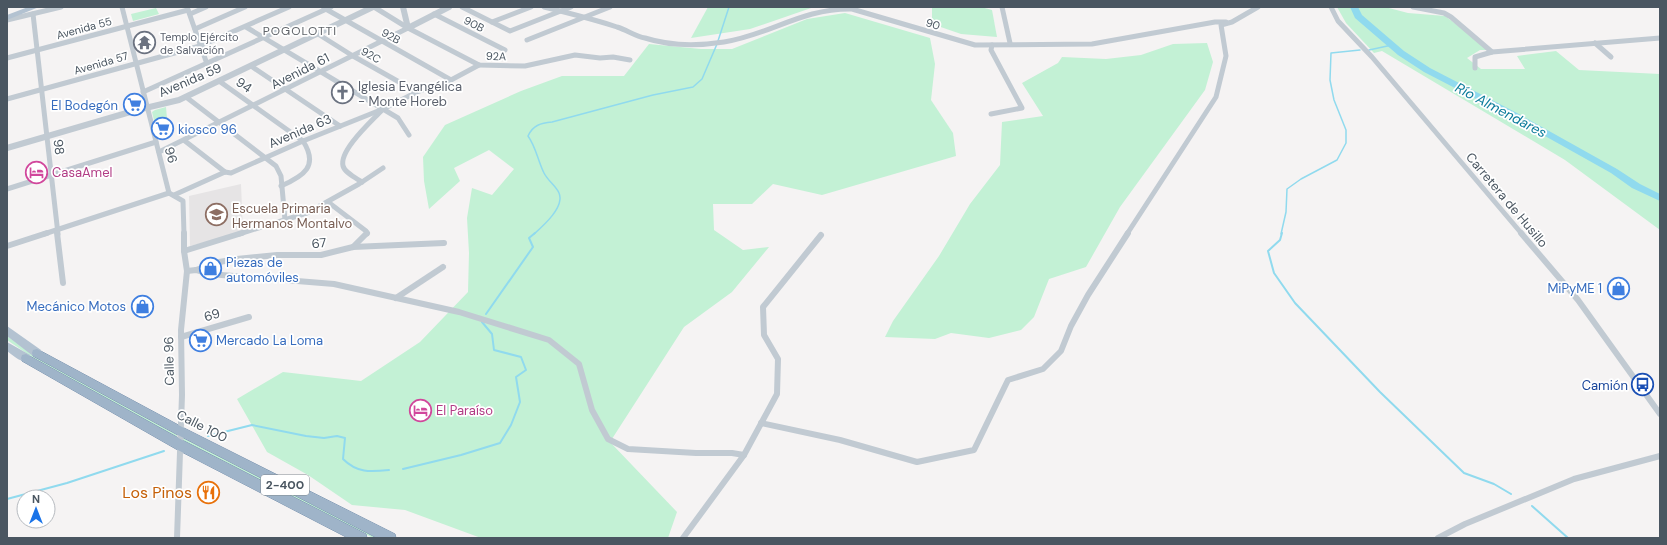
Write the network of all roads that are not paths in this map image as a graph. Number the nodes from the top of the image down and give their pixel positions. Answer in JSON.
{"nodes":[{"id":1,"x":22,"y":7,"type":"edge"},
{"id":2,"x":61,"y":7,"type":"edge"},
{"id":3,"x":122,"y":7,"type":"edge"},
{"id":4,"x":206,"y":7,"type":"edge"},
{"id":5,"x":246,"y":7,"type":"edge"},
{"id":6,"x":289,"y":7,"type":"edge"},
{"id":7,"x":374,"y":7,"type":"edge"},
{"id":8,"x":403,"y":7,"type":"edge"},
{"id":9,"x":449,"y":7,"type":"edge"},
{"id":10,"x":462,"y":7,"type":"edge"},
{"id":11,"x":531,"y":7,"type":"edge"},
{"id":12,"x":544,"y":7,"type":"edge"},
{"id":13,"x":571,"y":7,"type":"edge"},
{"id":14,"x":610,"y":7,"type":"edge"},
{"id":15,"x":1002,"y":7,"type":"edge"},
{"id":16,"x":1258,"y":7,"type":"edge"},
{"id":17,"x":1331,"y":7,"type":"edge"},
{"id":18,"x":1413,"y":7,"type":"edge"},
{"id":19,"x":33,"y":8,"type":"edge"},
{"id":20,"x":282,"y":8,"type":"edge"},
{"id":21,"x":327,"y":8,"type":"edge"},
{"id":22,"x":189,"y":10,"type":"edge"},
{"id":23,"x":560,"y":11,"type":"junction"},
{"id":24,"x":9,"y":14,"type":"edge"},
{"id":25,"x":434,"y":14,"type":"junction"},
{"id":26,"x":583,"y":17,"type":"junction"},
{"id":27,"x":346,"y":20,"type":"junction"},
{"id":28,"x":492,"y":22,"type":"junction"},
{"id":29,"x":1232,"y":22,"type":"junction"},
{"id":30,"x":127,"y":26,"type":"junction"},
{"id":31,"x":246,"y":27,"type":"junction"},
{"id":32,"x":408,"y":28,"type":"junction"},
{"id":33,"x":195,"y":29,"type":"junction"},
{"id":34,"x":318,"y":34,"type":"junction"},
{"id":35,"x":264,"y":38,"type":"junction"},
{"id":36,"x":1660,"y":38,"type":"edge"},
{"id":37,"x":527,"y":40,"type":"dead end"},
{"id":38,"x":383,"y":41,"type":"junction"},
{"id":39,"x":1010,"y":43,"type":"junction"},
{"id":40,"x":1596,"y":43,"type":"junction"},
{"id":41,"x":992,"y":45,"type":"junction"},
{"id":42,"x":200,"y":46,"type":"junction"},
{"id":43,"x":37,"y":50,"type":"junction"},
{"id":44,"x":284,"y":50,"type":"junction"},
{"id":45,"x":505,"y":50,"type":"dead end"},
{"id":46,"x":1492,"y":52,"type":"junction"},
{"id":47,"x":353,"y":56,"type":"junction"},
{"id":48,"x":1611,"y":57,"type":"dead end"},
{"id":49,"x":7,"y":58,"type":"edge"},
{"id":50,"x":630,"y":60,"type":"dead end"},
{"id":51,"x":136,"y":63,"type":"junction"},
{"id":52,"x":207,"y":64,"type":"junction"},
{"id":53,"x":479,"y":65,"type":"junction"},
{"id":54,"x":251,"y":66,"type":"junction"},
{"id":55,"x":1475,"y":68,"type":"dead end"},
{"id":56,"x":321,"y":72,"type":"junction"},
{"id":57,"x":451,"y":80,"type":"junction"},
{"id":58,"x":219,"y":82,"type":"junction"},
{"id":59,"x":41,"y":90,"type":"junction"},
{"id":60,"x":286,"y":90,"type":"junction"},
{"id":61,"x":143,"y":92,"type":"junction"},
{"id":62,"x":417,"y":92,"type":"junction"},
{"id":63,"x":186,"y":97,"type":"junction"},
{"id":64,"x":7,"y":99,"type":"edge"},
{"id":65,"x":254,"y":106,"type":"junction"},
{"id":66,"x":147,"y":108,"type":"junction"},
{"id":67,"x":383,"y":109,"type":"junction"},
{"id":68,"x":991,"y":114,"type":"dead end"},
{"id":69,"x":219,"y":123,"type":"junction"},
{"id":70,"x":340,"y":126,"type":"junction"},
{"id":71,"x":409,"y":135,"type":"dead end"},
{"id":72,"x":46,"y":137,"type":"junction"},
{"id":73,"x":185,"y":141,"type":"junction"},
{"id":74,"x":303,"y":141,"type":"junction"},
{"id":75,"x":156,"y":142,"type":"junction"},
{"id":76,"x":7,"y":148,"type":"edge"},
{"id":77,"x":159,"y":152,"type":"junction"},
{"id":78,"x":266,"y":157,"type":"junction"},
{"id":79,"x":383,"y":168,"type":"dead end"},
{"id":80,"x":224,"y":172,"type":"junction"},
{"id":81,"x":51,"y":175,"type":"junction"},
{"id":82,"x":362,"y":182,"type":"junction"},
{"id":83,"x":281,"y":186,"type":"junction"},
{"id":84,"x":7,"y":189,"type":"edge"},
{"id":85,"x":172,"y":194,"type":"junction"},
{"id":86,"x":328,"y":202,"type":"junction"},
{"id":87,"x":285,"y":220,"type":"junction"},
{"id":88,"x":56,"y":230,"type":"junction"},
{"id":89,"x":821,"y":235,"type":"dead end"},
{"id":90,"x":444,"y":243,"type":"dead end"},
{"id":91,"x":7,"y":246,"type":"edge"},
{"id":92,"x":353,"y":247,"type":"junction"},
{"id":93,"x":184,"y":251,"type":"junction"},
{"id":94,"x":444,"y":267,"type":"dead end"},
{"id":95,"x":196,"y":270,"type":"junction"},
{"id":96,"x":187,"y":271,"type":"junction"},
{"id":97,"x":63,"y":283,"type":"dead end"},
{"id":98,"x":396,"y":298,"type":"junction"},
{"id":99,"x":249,"y":317,"type":"dead end"},
{"id":100,"x":7,"y":330,"type":"edge"},
{"id":101,"x":181,"y":337,"type":"junction"},
{"id":102,"x":7,"y":346,"type":"edge"},
{"id":103,"x":37,"y":353,"type":"joint"},
{"id":104,"x":26,"y":358,"type":"joint"},
{"id":105,"x":1660,"y":414,"type":"edge"},
{"id":106,"x":761,"y":423,"type":"junction"},
{"id":107,"x":180,"y":431,"type":"junction"},
{"id":108,"x":180,"y":445,"type":"junction"},
{"id":109,"x":744,"y":455,"type":"junction"},
{"id":110,"x":1660,"y":456,"type":"edge"},
{"id":111,"x":177,"y":538,"type":"edge"},
{"id":112,"x":361,"y":538,"type":"edge"},
{"id":113,"x":390,"y":538,"type":"edge"},
{"id":114,"x":683,"y":538,"type":"edge"},
{"id":115,"x":1438,"y":538,"type":"edge"}],
"edges":[{"from":1,"to":24,"type":"main road"},
{"from":2,"to":19,"type":"street"},
{"from":3,"to":30,"type":"street","name":"96"},
{"from":4,"to":22,"type":"street","name":"Avenida 55"},
{"from":5,"to":33,"type":"street"},
{"from":6,"to":20,"type":"street","name":"Avenida 57"},
{"from":7,"to":27,"type":"street","name":"Avenida 59"},
{"from":7,"to":32,"type":"street","name":"92A"},
{"from":8,"to":32,"type":"street"},
{"from":9,"to":25,"type":"street","name":"Avenida 61"},
{"from":10,"to":28,"type":"street"},
{"from":11,"to":28,"type":"street"},
{"from":12,"to":23,"type":"street","name":"90"},
{"from":13,"to":23,"type":"street"},
{"from":14,"to":26,"type":"street"},
{"from":15,"to":39,"type":"street"},
{"from":16,"to":29,"type":"street"},
{"from":17,"to":105,"type":"street","name":"Carretera de Husillo"},
{"from":18,"to":46,"type":"street"},
{"from":19,"to":24,"type":"main road"},
{"from":19,"to":43,"type":"street","name":"98"},
{"from":20,"to":31,"type":"street","name":"Avenida 57"},
{"from":21,"to":27,"type":"street","name":"92B"},
{"from":21,"to":35,"type":"street"},
{"from":22,"to":30,"type":"street","name":"Avenida 55"},
{"from":22,"to":33,"type":"street"},
{"from":23,"to":26,"type":"street","name":"90"},
{"from":23,"to":28,"type":"street"},
{"from":25,"to":32,"type":"street","name":"Avenida 61"},
{"from":25,"to":45,"type":"street","name":"90B"},
{"from":26,"to":37,"type":"street"},
{"from":26,"to":41,"type":"street","name":"90"},
{"from":27,"to":34,"type":"street","name":"Avenida 59"},
{"from":27,"to":38,"type":"street","name":"92B"},
{"from":29,"to":39,"type":"street","name":"90"},
{"from":29,"to":106,"type":"street"},
{"from":30,"to":43,"type":"street","name":"Avenida 55"},
{"from":30,"to":51,"type":"street","name":"96"},
{"from":31,"to":35,"type":"street"},
{"from":31,"to":42,"type":"street","name":"Avenida 57"},
{"from":32,"to":38,"type":"street","name":"Avenida 61"},
{"from":32,"to":53,"type":"street","name":"92A"},
{"from":33,"to":42,"type":"street"},
{"from":34,"to":44,"type":"street","name":"Avenida 59"},
{"from":34,"to":47,"type":"street","name":"92C"},
{"from":35,"to":44,"type":"street"},
{"from":35,"to":52,"type":"street"},
{"from":36,"to":40,"type":"street"},
{"from":38,"to":47,"type":"street","name":"Avenida 61"},
{"from":38,"to":57,"type":"street","name":"92B"},
{"from":39,"to":41,"type":"street","name":"90"},
{"from":40,"to":46,"type":"street"},
{"from":40,"to":48,"type":"street"},
{"from":41,"to":68,"type":"street"},
{"from":42,"to":51,"type":"street","name":"Avenida 57"},
{"from":42,"to":52,"type":"street"},
{"from":43,"to":49,"type":"street","name":"Avenida 55"},
{"from":43,"to":59,"type":"street","name":"98"},
{"from":44,"to":54,"type":"street","name":"Avenida 59"},
{"from":44,"to":56,"type":"street"},
{"from":46,"to":55,"type":"street"},
{"from":47,"to":56,"type":"street","name":"Avenida 61"},
{"from":47,"to":62,"type":"street","name":"92C"},
{"from":50,"to":53,"type":"street","name":"92A"},
{"from":51,"to":59,"type":"street","name":"Avenida 57"},
{"from":51,"to":61,"type":"street","name":"96"},
{"from":52,"to":61,"type":"street"},
{"from":53,"to":57,"type":"street","name":"Avenida 63"},
{"from":54,"to":58,"type":"street","name":"Avenida 59"},
{"from":54,"to":60,"type":"street"},
{"from":56,"to":60,"type":"street","name":"Avenida 61"},
{"from":56,"to":67,"type":"street"},
{"from":57,"to":62,"type":"street","name":"Avenida 63"},
{"from":58,"to":63,"type":"street","name":"Avenida 59"},
{"from":58,"to":65,"type":"street","name":"94"},
{"from":59,"to":64,"type":"street","name":"Avenida 57"},
{"from":59,"to":72,"type":"street","name":"98"},
{"from":60,"to":65,"type":"street","name":"Avenida 61"},
{"from":60,"to":70,"type":"street"},
{"from":61,"to":66,"type":"street","name":"96"},
{"from":62,"to":67,"type":"street","name":"Avenida 63"},
{"from":63,"to":66,"type":"street","name":"Avenida 59"},
{"from":63,"to":69,"type":"street"},
{"from":65,"to":69,"type":"street","name":"Avenida 61"},
{"from":65,"to":74,"type":"street","name":"94"},
{"from":66,"to":72,"type":"street","name":"Avenida 59"},
{"from":66,"to":75,"type":"street","name":"96"},
{"from":67,"to":70,"type":"street","name":"Avenida 63"},
{"from":67,"to":71,"type":"street"},
{"from":67,"to":82,"type":"street"},
{"from":69,"to":73,"type":"street","name":"Avenida 61"},
{"from":69,"to":78,"type":"street"},
{"from":70,"to":74,"type":"street","name":"Avenida 63"},
{"from":72,"to":76,"type":"street","name":"Avenida 59"},
{"from":72,"to":81,"type":"street","name":"98"},
{"from":73,"to":77,"type":"street","name":"Avenida 61"},
{"from":73,"to":80,"type":"street"},
{"from":74,"to":78,"type":"street","name":"Avenida 63"},
{"from":74,"to":83,"type":"street"},
{"from":75,"to":77,"type":"street","name":"96"},
{"from":75,"to":81,"type":"street"},
{"from":77,"to":85,"type":"street","name":"96"},
{"from":78,"to":80,"type":"street","name":"Avenida 63"},
{"from":78,"to":83,"type":"street"},
{"from":79,"to":82,"type":"street"},
{"from":80,"to":85,"type":"street","name":"Avenida 63"},
{"from":81,"to":84,"type":"street"},
{"from":81,"to":88,"type":"street","name":"98"},
{"from":82,"to":86,"type":"street"},
{"from":83,"to":87,"type":"street"},
{"from":85,"to":88,"type":"street","name":"Avenida 63"},
{"from":85,"to":93,"type":"street","name":"Calle 96"},
{"from":86,"to":87,"type":"street"},
{"from":86,"to":92,"type":"street"},
{"from":87,"to":93,"type":"street"},
{"from":88,"to":91,"type":"street","name":"Avenida 63"},
{"from":88,"to":97,"type":"street","name":"98"},
{"from":89,"to":106,"type":"street"},
{"from":90,"to":92,"type":"street","name":"67"},
{"from":92,"to":95,"type":"street","name":"67"},
{"from":93,"to":96,"type":"street","name":"Calle 96"},
{"from":94,"to":98,"type":"street"},
{"from":95,"to":96,"type":"street"},
{"from":95,"to":98,"type":"street"},
{"from":96,"to":101,"type":"street","name":"Calle 96"},
{"from":98,"to":109,"type":"street"},
{"from":99,"to":101,"type":"street","name":"69"},
{"from":100,"to":103,"type":"main road","name":"Calle 100","number":"2-400"},
{"from":101,"to":107,"type":"street","name":"Calle 96"},
{"from":102,"to":104,"type":"main road","name":"Calle 100","number":"2-400"},
{"from":103,"to":107,"type":"highway","name":"Calle 100","number":"2-400"},
{"from":104,"to":108,"type":"highway","name":"Calle 100","number":"2-400"},
{"from":106,"to":109,"type":"street"},
{"from":107,"to":108,"type":"street","name":"Calle 96"},
{"from":107,"to":113,"type":"highway","name":"Calle 100","number":"2-400"},
{"from":108,"to":111,"type":"street","name":"Calle 96"},
{"from":108,"to":112,"type":"highway","name":"Calle 100","number":"2-400"},
{"from":109,"to":114,"type":"street"},
{"from":110,"to":115,"type":"street"}]}
